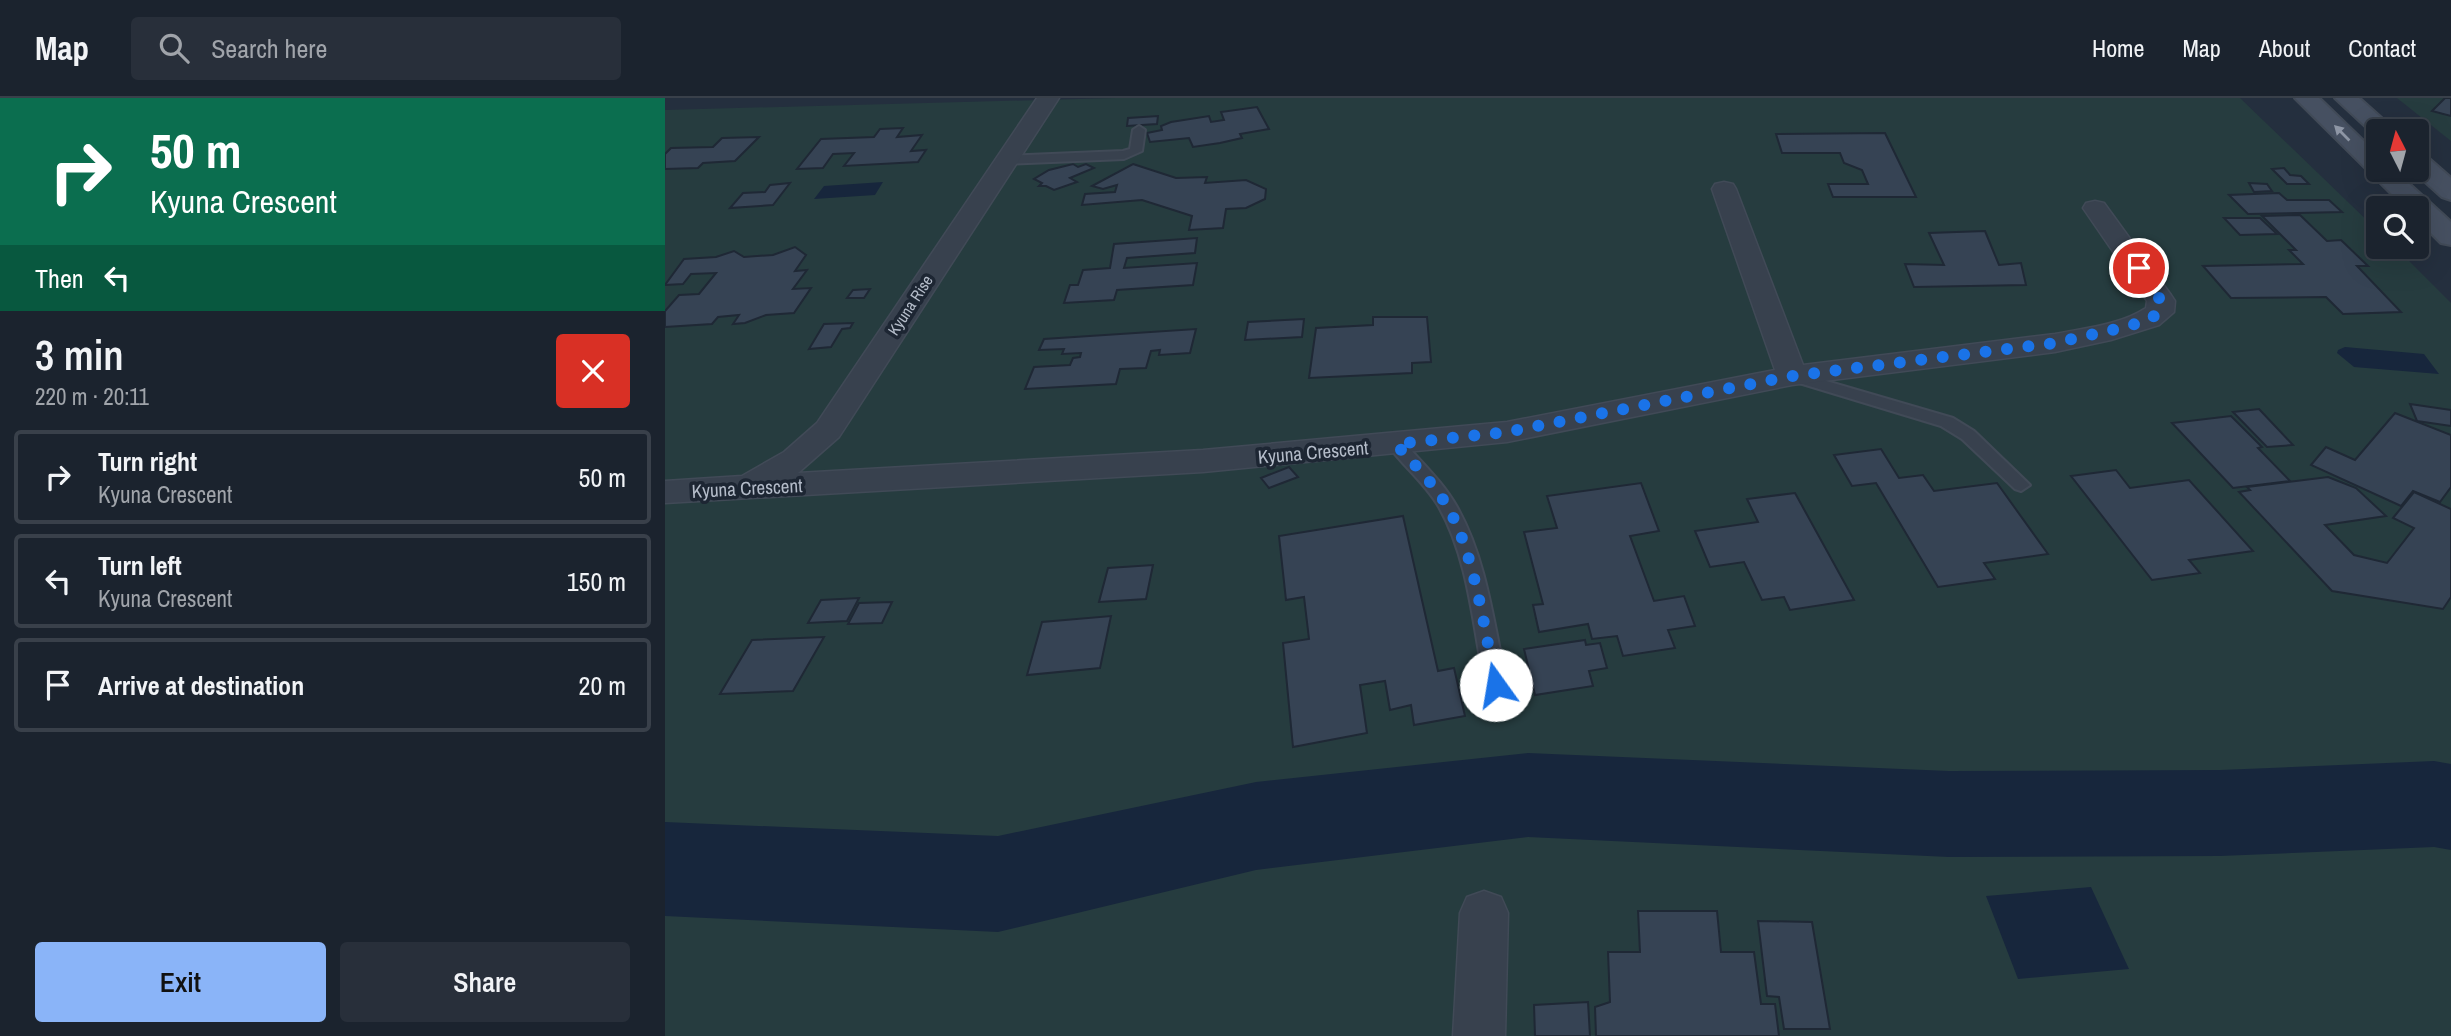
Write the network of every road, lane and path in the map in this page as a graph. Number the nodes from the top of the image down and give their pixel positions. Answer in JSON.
{"nodes":[{"id":1,"x":1048,"y":98,"type":"edge"},
{"id":2,"x":2306,"y":98,"type":"edge"},
{"id":3,"x":2346,"y":98,"type":"edge"},
{"id":4,"x":2370,"y":119,"type":"edge"},
{"id":5,"x":1139,"y":130,"type":"dead end"},
{"id":6,"x":2366,"y":156,"type":"edge"},
{"id":7,"x":1005,"y":160,"type":"junction"},
{"id":8,"x":2429,"y":172,"type":"edge"},
{"id":9,"x":2393,"y":182,"type":"edge"},
{"id":10,"x":1724,"y":189,"type":"dead end"},
{"id":11,"x":2451,"y":192,"type":"edge"},
{"id":12,"x":2095,"y":208,"type":"dead end"},
{"id":13,"x":2451,"y":237,"type":"edge"},
{"id":14,"x":1792,"y":376,"type":"junction"},
{"id":15,"x":1396,"y":444,"type":"junction"},
{"id":16,"x":2021,"y":485,"type":"dead end"},
{"id":17,"x":747,"y":489,"type":"junction"},
{"id":18,"x":665,"y":492,"type":"edge"},
{"id":19,"x":1496,"y":685,"type":"dead end"},
{"id":20,"x":1484,"y":913,"type":"dead end"},
{"id":21,"x":1479,"y":1036,"type":"edge"}],
"edges":[{"from":1,"to":7,"type":"street","name":"Kyuna Rise"},
{"from":6,"to":2,"type":"main road","one_way":true},
{"from":3,"to":4,"type":"main road"},
{"from":5,"to":7,"type":"lane"},
{"from":7,"to":17,"type":"street","name":"Kyuna Rise"},
{"from":8,"to":11,"type":"main road"},
{"from":9,"to":13,"type":"main road"},
{"from":10,"to":14,"type":"street"},
{"from":12,"to":14,"type":"street","name":"Kyuna Crescent"},
{"from":14,"to":15,"type":"street","name":"Kyuna Crescent"},
{"from":14,"to":16,"type":"lane"},
{"from":15,"to":17,"type":"street","name":"Kyuna Crescent"},
{"from":15,"to":19,"type":"lane"},
{"from":17,"to":18,"type":"street","name":"Kyuna Crescent"},
{"from":20,"to":21,"type":"street"}]}
